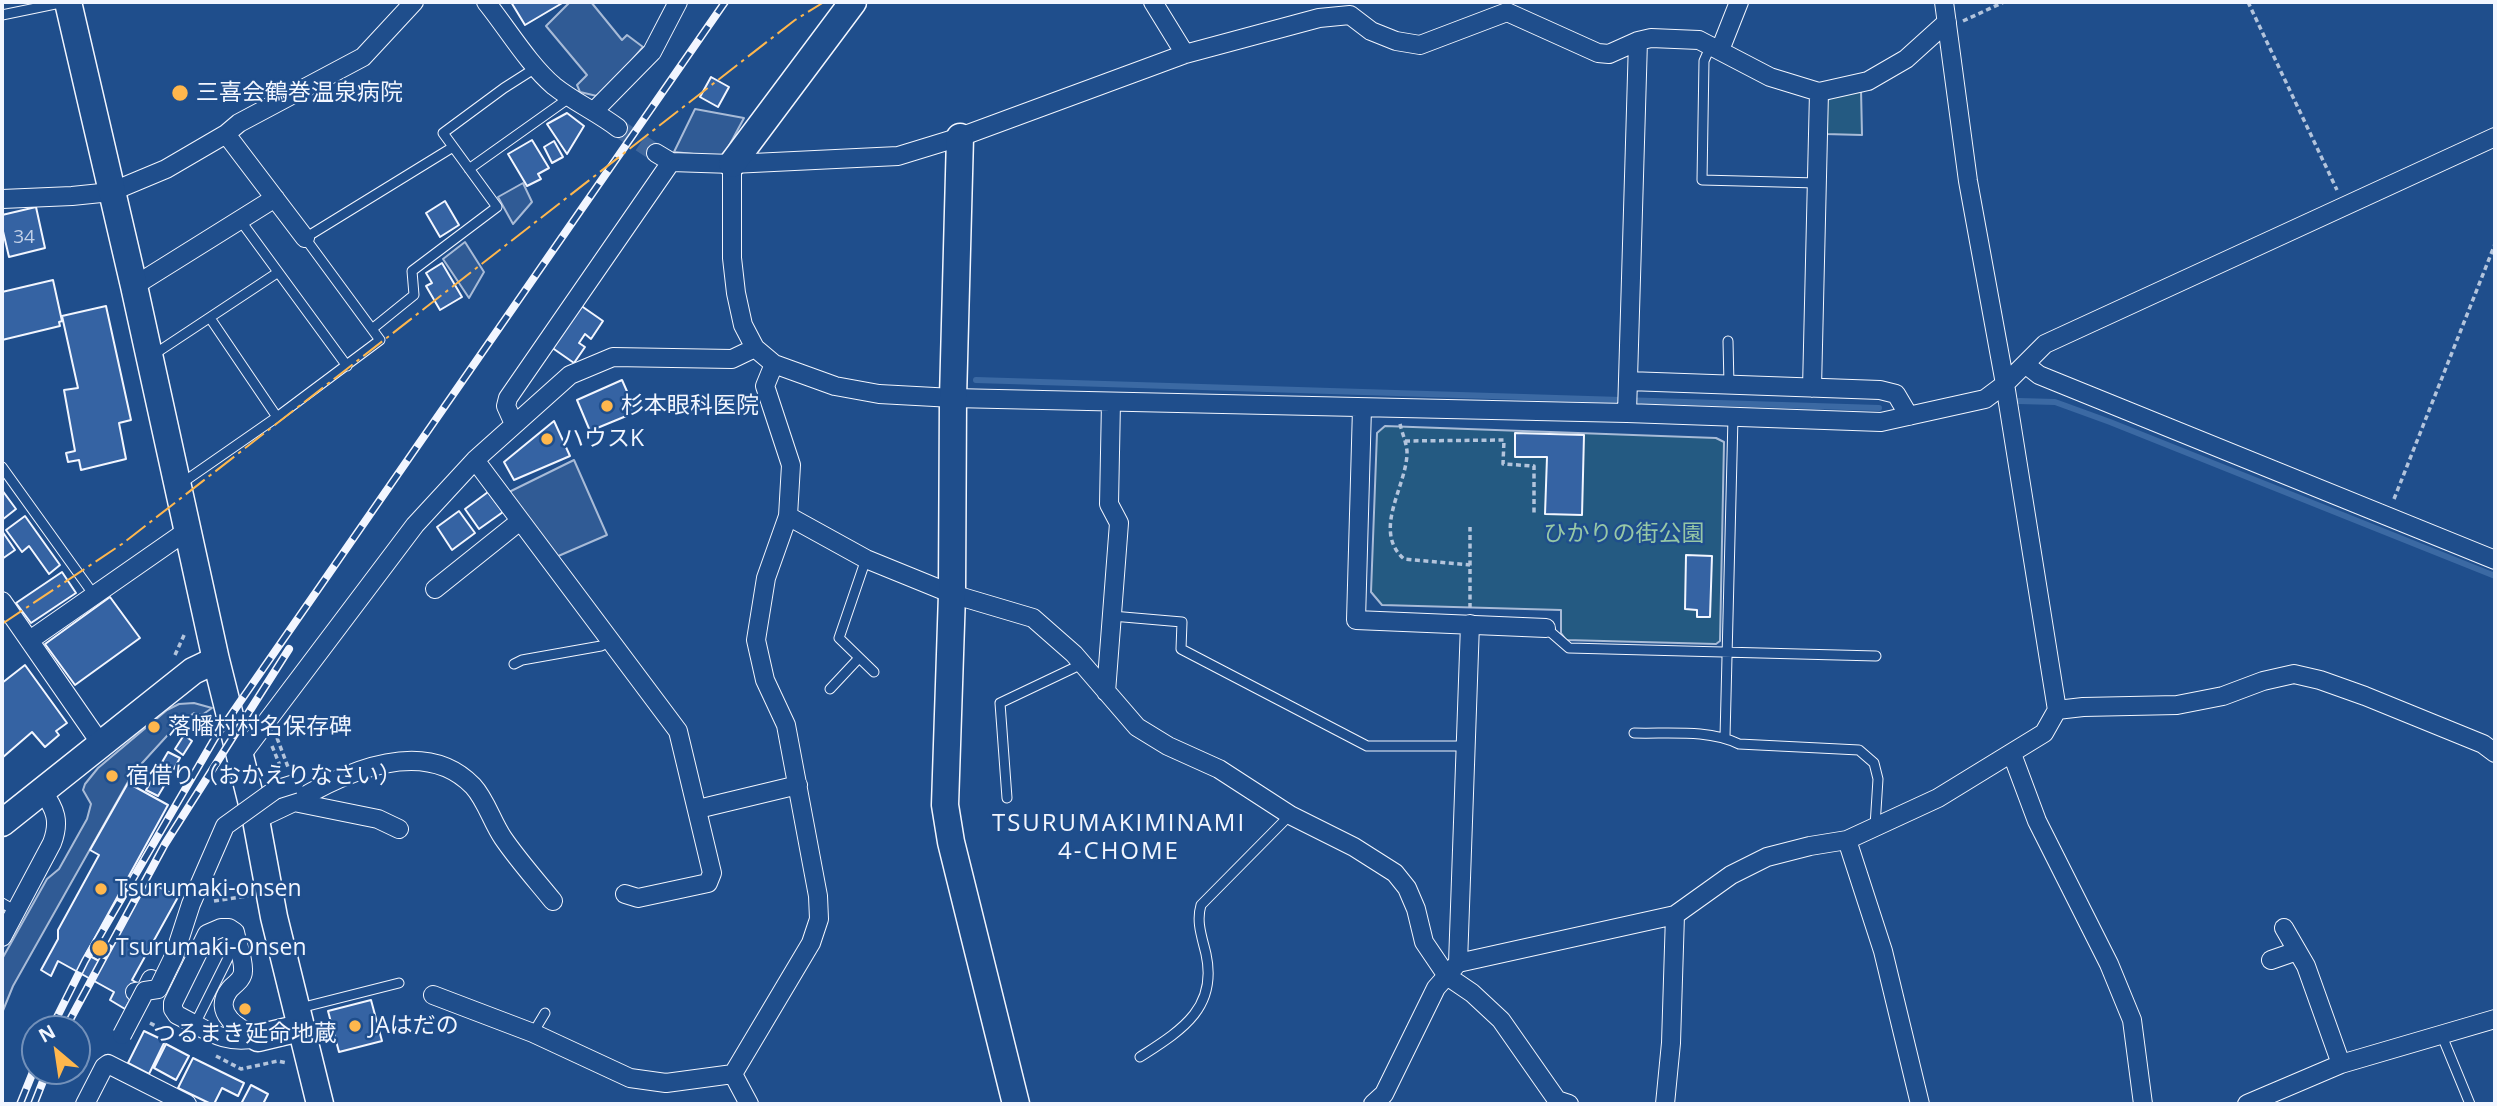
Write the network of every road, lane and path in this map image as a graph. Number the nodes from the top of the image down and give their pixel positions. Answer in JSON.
{"nodes":[{"id":1,"x":67,"y":2,"type":"edge"},
{"id":2,"x":414,"y":2,"type":"edge"},
{"id":3,"x":486,"y":2,"type":"edge"},
{"id":4,"x":678,"y":2,"type":"edge"},
{"id":5,"x":853,"y":2,"type":"edge"},
{"id":6,"x":1153,"y":2,"type":"edge"},
{"id":7,"x":1739,"y":2,"type":"edge"},
{"id":8,"x":1944,"y":2,"type":"edge"},
{"id":9,"x":2004,"y":2,"type":"edge"},
{"id":10,"x":2248,"y":2,"type":"edge"},
{"id":11,"x":1347,"y":8,"type":"edge"},
{"id":12,"x":2,"y":15,"type":"edge"},
{"id":13,"x":1947,"y":22,"type":"junction"},
{"id":14,"x":1638,"y":41,"type":"junction"},
{"id":15,"x":1715,"y":48,"type":"junction"},
{"id":16,"x":1185,"y":54,"type":"junction"},
{"id":17,"x":537,"y":67,"type":"junction"},
{"id":18,"x":1819,"y":92,"type":"junction"},
{"id":19,"x":569,"y":98,"type":"junction"},
{"id":20,"x":595,"y":110,"type":"junction"},
{"id":21,"x":618,"y":128,"type":"tunnel mouth"},
{"id":22,"x":226,"y":134,"type":"junction"},
{"id":23,"x":960,"y":137,"type":"junction"},
{"id":24,"x":2495,"y":137,"type":"edge"},
{"id":25,"x":453,"y":147,"type":"junction"},
{"id":26,"x":733,"y":164,"type":"junction"},
{"id":27,"x":469,"y":169,"type":"junction"},
{"id":28,"x":1817,"y":183,"type":"junction"},
{"id":29,"x":111,"y":192,"type":"junction"},
{"id":30,"x":275,"y":198,"type":"junction"},
{"id":31,"x":2,"y":199,"type":"edge"},
{"id":32,"x":2345,"y":207,"type":"junction"},
{"id":33,"x":240,"y":220,"type":"junction"},
{"id":34,"x":305,"y":238,"type":"junction"},
{"id":35,"x":2495,"y":244,"type":"edge"},
{"id":36,"x":276,"y":273,"type":"junction"},
{"id":37,"x":134,"y":286,"type":"junction"},
{"id":38,"x":210,"y":318,"type":"junction"},
{"id":39,"x":372,"y":329,"type":"junction"},
{"id":40,"x":1728,"y":341,"type":"dead end"},
{"id":41,"x":755,"y":348,"type":"junction"},
{"id":42,"x":150,"y":357,"type":"junction"},
{"id":43,"x":774,"y":364,"type":"junction"},
{"id":44,"x":2025,"y":364,"type":"junction"},
{"id":45,"x":347,"y":366,"type":"junction"},
{"id":46,"x":1628,"y":381,"type":"junction"},
{"id":47,"x":2005,"y":384,"type":"junction"},
{"id":48,"x":1729,"y":385,"type":"junction"},
{"id":49,"x":1812,"y":388,"type":"junction"},
{"id":50,"x":953,"y":398,"type":"junction"},
{"id":51,"x":1111,"y":402,"type":"junction"},
{"id":52,"x":1362,"y":408,"type":"junction"},
{"id":53,"x":1396,"y":409,"type":"junction"},
{"id":54,"x":1627,"y":413,"type":"junction"},
{"id":55,"x":1909,"y":416,"type":"junction"},
{"id":56,"x":277,"y":417,"type":"junction"},
{"id":57,"x":1733,"y":417,"type":"junction"},
{"id":58,"x":514,"y":424,"type":"junction"},
{"id":59,"x":1405,"y":441,"type":"junction"},
{"id":60,"x":475,"y":460,"type":"junction"},
{"id":61,"x":2,"y":467,"type":"edge"},
{"id":62,"x":178,"y":485,"type":"junction"},
{"id":63,"x":788,"y":516,"type":"junction"},
{"id":64,"x":1534,"y":516,"type":"dead end"},
{"id":65,"x":2386,"y":518,"type":"junction"},
{"id":66,"x":520,"y":521,"type":"junction"},
{"id":67,"x":1470,"y":527,"type":"dead end"},
{"id":68,"x":188,"y":530,"type":"junction"},
{"id":69,"x":866,"y":559,"type":"junction"},
{"id":70,"x":2495,"y":560,"type":"edge"},
{"id":71,"x":1470,"y":565,"type":"junction"},
{"id":72,"x":435,"y":589,"type":"dead end"},
{"id":73,"x":952,"y":594,"type":"junction"},
{"id":74,"x":94,"y":595,"type":"junction"},
{"id":75,"x":2,"y":601,"type":"edge"},
{"id":76,"x":1112,"y":616,"type":"junction"},
{"id":77,"x":1470,"y":624,"type":"junction"},
{"id":78,"x":187,"y":626,"type":"dead end"},
{"id":79,"x":1546,"y":628,"type":"joint"},
{"id":80,"x":30,"y":640,"type":"junction"},
{"id":81,"x":612,"y":640,"type":"junction"},
{"id":82,"x":1727,"y":652,"type":"junction"},
{"id":83,"x":1876,"y":656,"type":"dead end"},
{"id":84,"x":859,"y":658,"type":"junction"},
{"id":85,"x":216,"y":660,"type":"junction"},
{"id":86,"x":166,"y":663,"type":"dead end"},
{"id":87,"x":514,"y":664,"type":"dead end"},
{"id":88,"x":1082,"y":664,"type":"junction"},
{"id":89,"x":874,"y":672,"type":"dead end"},
{"id":90,"x":830,"y":689,"type":"dead end"},
{"id":91,"x":1106,"y":692,"type":"junction"},
{"id":92,"x":2057,"y":710,"type":"junction"},
{"id":93,"x":1634,"y":733,"type":"dead end"},
{"id":94,"x":276,"y":734,"type":"dead end"},
{"id":95,"x":1725,"y":737,"type":"junction"},
{"id":96,"x":271,"y":742,"type":"dead end"},
{"id":97,"x":101,"y":744,"type":"junction"},
{"id":98,"x":1465,"y":746,"type":"junction"},
{"id":99,"x":2495,"y":752,"type":"edge"},
{"id":100,"x":2012,"y":754,"type":"junction"},
{"id":101,"x":240,"y":757,"type":"junction"},
{"id":102,"x":798,"y":785,"type":"junction"},
{"id":103,"x":292,"y":791,"type":"junction"},
{"id":104,"x":42,"y":792,"type":"junction"},
{"id":105,"x":1007,"y":798,"type":"dead end"},
{"id":106,"x":698,"y":809,"type":"junction"},
{"id":107,"x":1290,"y":815,"type":"junction"},
{"id":108,"x":256,"y":820,"type":"junction"},
{"id":109,"x":2,"y":823,"type":"edge"},
{"id":110,"x":1875,"y":827,"type":"junction"},
{"id":111,"x":399,"y":829,"type":"dead end"},
{"id":112,"x":1847,"y":840,"type":"junction"},
{"id":113,"x":625,"y":894,"type":"dead end"},
{"id":114,"x":248,"y":896,"type":"dead end"},
{"id":115,"x":553,"y":901,"type":"dead end"},
{"id":116,"x":206,"y":902,"type":"dead end"},
{"id":117,"x":9,"y":907,"type":"edge"},
{"id":118,"x":1675,"y":915,"type":"junction"},
{"id":119,"x":2284,"y":928,"type":"dead end"},
{"id":120,"x":2,"y":937,"type":"edge"},
{"id":121,"x":237,"y":940,"type":"junction"},
{"id":122,"x":2297,"y":951,"type":"junction"},
{"id":123,"x":2271,"y":960,"type":"dead end"},
{"id":124,"x":1452,"y":970,"type":"junction"},
{"id":125,"x":399,"y":983,"type":"dead end"},
{"id":126,"x":433,"y":995,"type":"dead end"},
{"id":127,"x":223,"y":1007,"type":"junction"},
{"id":128,"x":545,"y":1013,"type":"dead end"},
{"id":129,"x":298,"y":1019,"type":"junction"},
{"id":130,"x":2495,"y":1019,"type":"edge"},
{"id":131,"x":199,"y":1026,"type":"junction"},
{"id":132,"x":534,"y":1033,"type":"junction"},
{"id":133,"x":122,"y":1035,"type":"dead end"},
{"id":134,"x":2442,"y":1036,"type":"junction"},
{"id":135,"x":258,"y":1038,"type":"junction"},
{"id":136,"x":1140,"y":1057,"type":"dead end"},
{"id":137,"x":2342,"y":1064,"type":"junction"},
{"id":138,"x":733,"y":1073,"type":"junction"},
{"id":139,"x":1558,"y":1103,"type":"edge"},
{"id":140,"x":86,"y":1104,"type":"edge"},
{"id":141,"x":187,"y":1104,"type":"edge"},
{"id":142,"x":320,"y":1104,"type":"edge"},
{"id":143,"x":749,"y":1104,"type":"edge"},
{"id":144,"x":1016,"y":1104,"type":"edge"},
{"id":145,"x":1373,"y":1104,"type":"edge"},
{"id":146,"x":1665,"y":1104,"type":"edge"},
{"id":147,"x":1920,"y":1104,"type":"edge"},
{"id":148,"x":2143,"y":1104,"type":"edge"},
{"id":149,"x":2247,"y":1104,"type":"edge"},
{"id":150,"x":2470,"y":1104,"type":"edge"}],
"edges":[{"from":1,"to":12,"type":"lane"},
{"from":1,"to":29,"type":"street"},
{"from":2,"to":22,"type":"street"},
{"from":3,"to":17,"type":"street"},
{"from":4,"to":20,"type":"street"},
{"from":5,"to":26,"type":"street"},
{"from":6,"to":16,"type":"street"},
{"from":7,"to":15,"type":"street"},
{"from":8,"to":13,"type":"street"},
{"from":9,"to":13,"type":"path"},
{"from":10,"to":32,"type":"path"},
{"from":11,"to":14,"type":"street"},
{"from":11,"to":16,"type":"street"},
{"from":13,"to":18,"type":"street"},
{"from":13,"to":47,"type":"street"},
{"from":14,"to":15,"type":"street"},
{"from":14,"to":46,"type":"street"},
{"from":15,"to":18,"type":"street"},
{"from":15,"to":28,"type":"lane"},
{"from":16,"to":23,"type":"street"},
{"from":17,"to":19,"type":"street"},
{"from":17,"to":25,"type":"lane"},
{"from":18,"to":28,"type":"street"},
{"from":19,"to":20,"type":"street"},
{"from":19,"to":27,"type":"lane"},
{"from":20,"to":21,"type":"street"},
{"from":22,"to":29,"type":"street"},
{"from":22,"to":30,"type":"street"},
{"from":23,"to":26,"type":"street"},
{"from":23,"to":50,"type":"street"},
{"from":24,"to":32,"type":"street"},
{"from":25,"to":27,"type":"lane"},
{"from":25,"to":34,"type":"lane"},
{"from":26,"to":41,"type":"street"},
{"from":26,"to":58,"type":"street"},
{"from":27,"to":39,"type":"lane"},
{"from":28,"to":49,"type":"street"},
{"from":29,"to":31,"type":"street"},
{"from":29,"to":37,"type":"street"},
{"from":30,"to":33,"type":"street"},
{"from":30,"to":34,"type":"street"},
{"from":32,"to":44,"type":"street"},
{"from":33,"to":36,"type":"lane"},
{"from":33,"to":37,"type":"street"},
{"from":34,"to":39,"type":"lane"},
{"from":35,"to":65,"type":"path"},
{"from":36,"to":38,"type":"lane"},
{"from":36,"to":45,"type":"lane"},
{"from":37,"to":42,"type":"street"},
{"from":38,"to":42,"type":"lane"},
{"from":38,"to":56,"type":"lane"},
{"from":39,"to":45,"type":"lane"},
{"from":40,"to":48,"type":"lane"},
{"from":41,"to":43,"type":"street"},
{"from":41,"to":58,"type":"street"},
{"from":42,"to":62,"type":"street"},
{"from":43,"to":50,"type":"street"},
{"from":43,"to":63,"type":"street"},
{"from":44,"to":47,"type":"street"},
{"from":44,"to":65,"type":"street"},
{"from":45,"to":56,"type":"lane"},
{"from":46,"to":48,"type":"street"},
{"from":46,"to":54,"type":"street"},
{"from":47,"to":55,"type":"street"},
{"from":47,"to":92,"type":"street"},
{"from":48,"to":49,"type":"street"},
{"from":49,"to":55,"type":"street"},
{"from":50,"to":51,"type":"street"},
{"from":50,"to":73,"type":"street"},
{"from":51,"to":52,"type":"street"},
{"from":51,"to":76,"type":"street"},
{"from":52,"to":53,"type":"street"},
{"from":52,"to":77,"type":"street"},
{"from":53,"to":54,"type":"street"},
{"from":53,"to":59,"type":"path"},
{"from":54,"to":57,"type":"street"},
{"from":55,"to":57,"type":"street"},
{"from":56,"to":62,"type":"lane"},
{"from":57,"to":82,"type":"lane"},
{"from":58,"to":60,"type":"street"},
{"from":59,"to":64,"type":"path"},
{"from":59,"to":71,"type":"path"},
{"from":60,"to":66,"type":"street"},
{"from":60,"to":101,"type":"street"},
{"from":61,"to":74,"type":"lane"},
{"from":62,"to":68,"type":"street"},
{"from":63,"to":69,"type":"street"},
{"from":63,"to":102,"type":"street"},
{"from":65,"to":70,"type":"street"},
{"from":66,"to":72,"type":"street"},
{"from":66,"to":81,"type":"street"},
{"from":67,"to":71,"type":"path"},
{"from":68,"to":74,"type":"street"},
{"from":68,"to":85,"type":"street"},
{"from":69,"to":73,"type":"street"},
{"from":69,"to":84,"type":"lane"},
{"from":71,"to":77,"type":"path"},
{"from":73,"to":88,"type":"street"},
{"from":73,"to":144,"type":"street"},
{"from":74,"to":80,"type":"street"},
{"from":75,"to":80,"type":"street"},
{"from":76,"to":91,"type":"street"},
{"from":76,"to":98,"type":"lane"},
{"from":77,"to":79,"type":"street"},
{"from":77,"to":98,"type":"street"},
{"from":78,"to":86,"type":"path"},
{"from":79,"to":82,"type":"lane"},
{"from":80,"to":97,"type":"street"},
{"from":81,"to":87,"type":"lane"},
{"from":81,"to":106,"type":"street"},
{"from":82,"to":83,"type":"lane"},
{"from":82,"to":95,"type":"lane"},
{"from":84,"to":89,"type":"lane"},
{"from":84,"to":90,"type":"lane"},
{"from":85,"to":97,"type":"street"},
{"from":85,"to":101,"type":"street"},
{"from":88,"to":91,"type":"street"},
{"from":88,"to":105,"type":"lane"},
{"from":91,"to":107,"type":"street"},
{"from":92,"to":99,"type":"street"},
{"from":92,"to":100,"type":"street"},
{"from":93,"to":95,"type":"lane"},
{"from":94,"to":103,"type":"path"},
{"from":95,"to":110,"type":"lane"},
{"from":96,"to":103,"type":"path"},
{"from":97,"to":104,"type":"street"},
{"from":98,"to":124,"type":"street"},
{"from":100,"to":110,"type":"street"},
{"from":100,"to":148,"type":"street"},
{"from":101,"to":108,"type":"street"},
{"from":102,"to":106,"type":"street"},
{"from":102,"to":138,"type":"street"},
{"from":103,"to":108,"type":"street"},
{"from":103,"to":111,"type":"street"},
{"from":103,"to":115,"type":"street"},
{"from":103,"to":133,"type":"street","bridge":true},
{"from":104,"to":109,"type":"street"},
{"from":104,"to":117,"type":"street"},
{"from":106,"to":113,"type":"street"},
{"from":107,"to":124,"type":"street"},
{"from":107,"to":136,"type":"lane"},
{"from":108,"to":129,"type":"street"},
{"from":110,"to":112,"type":"street"},
{"from":112,"to":118,"type":"street"},
{"from":112,"to":147,"type":"street"},
{"from":114,"to":116,"type":"path"},
{"from":117,"to":120,"type":"street"},
{"from":118,"to":124,"type":"street"},
{"from":118,"to":146,"type":"street"},
{"from":119,"to":122,"type":"street"},
{"from":121,"to":127,"type":"street"},
{"from":121,"to":131,"type":"lane"},
{"from":121,"to":131,"type":"street"},
{"from":122,"to":123,"type":"street"},
{"from":122,"to":137,"type":"street"},
{"from":124,"to":139,"type":"street"},
{"from":124,"to":145,"type":"street"},
{"from":125,"to":129,"type":"lane"},
{"from":126,"to":132,"type":"street"},
{"from":127,"to":131,"type":"street"},
{"from":127,"to":135,"type":"street"},
{"from":128,"to":132,"type":"lane"},
{"from":129,"to":135,"type":"street"},
{"from":129,"to":142,"type":"street"},
{"from":130,"to":134,"type":"street"},
{"from":131,"to":135,"type":"street"},
{"from":132,"to":138,"type":"street"},
{"from":134,"to":137,"type":"street"},
{"from":134,"to":150,"type":"lane"},
{"from":137,"to":149,"type":"street"},
{"from":138,"to":143,"type":"street"},
{"from":140,"to":141,"type":"street"}]}
